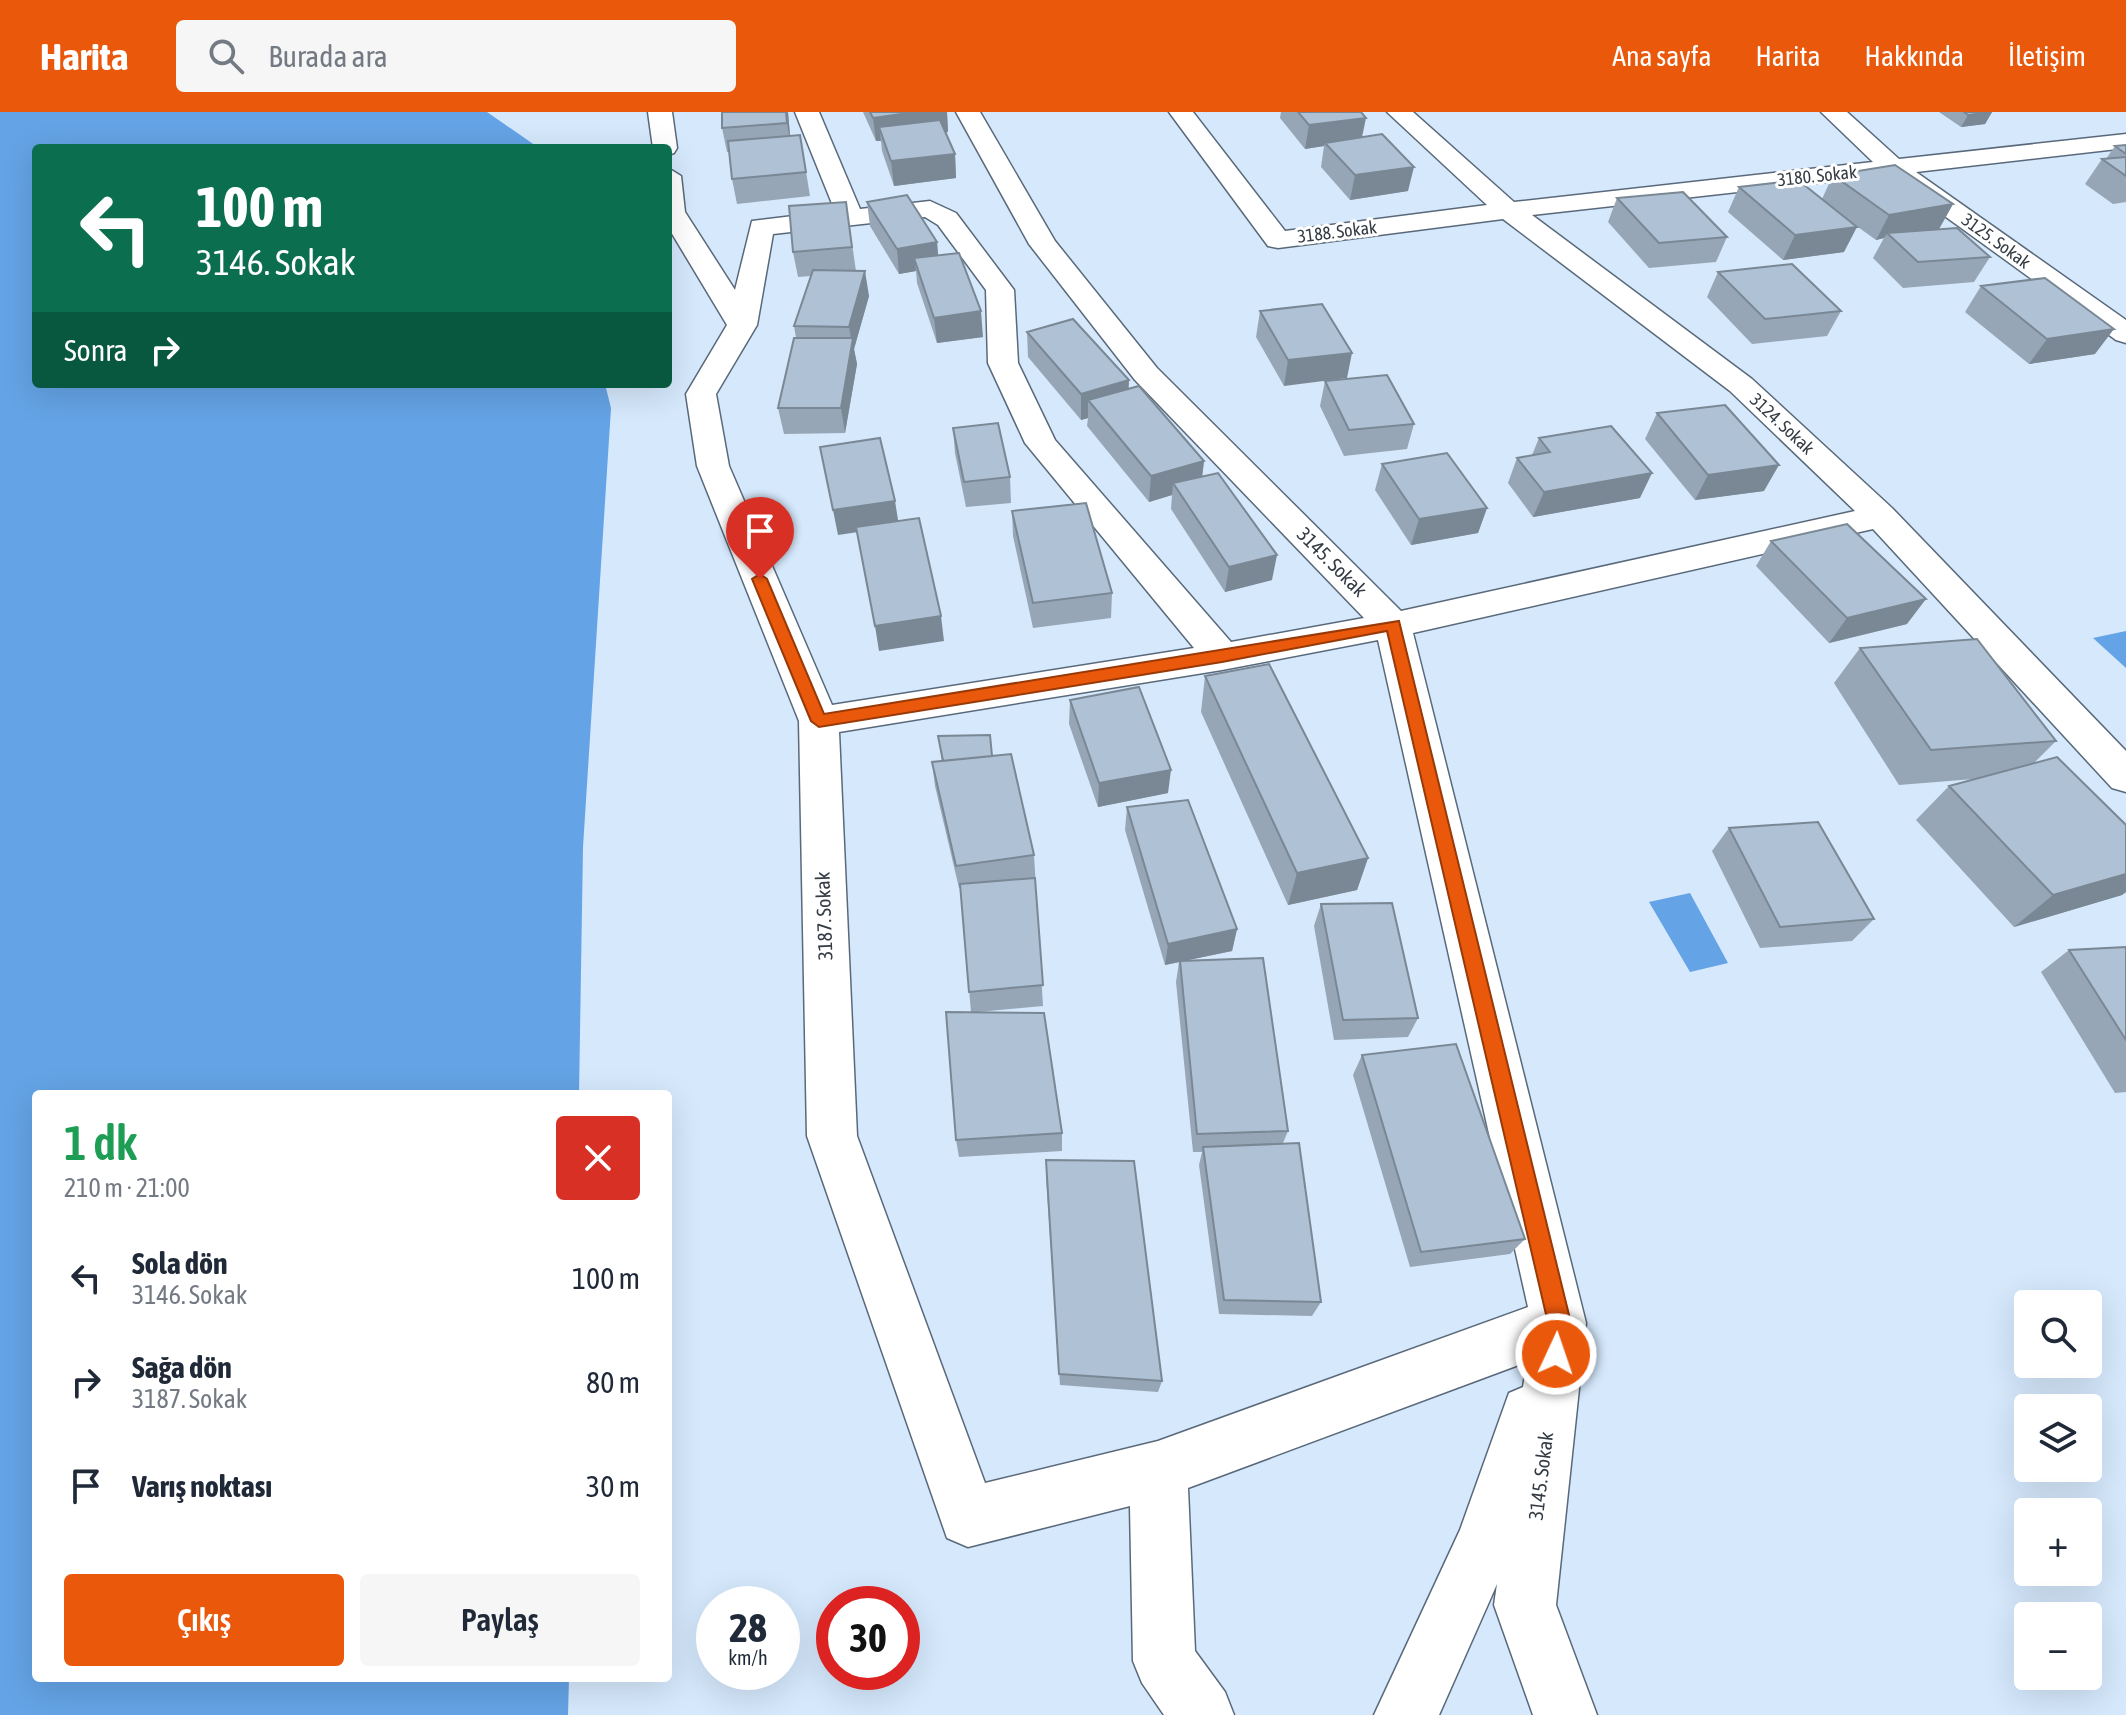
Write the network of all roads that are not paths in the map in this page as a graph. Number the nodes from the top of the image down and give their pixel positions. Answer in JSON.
{"nodes":[{"id":1,"x":660,"y":112,"type":"edge"},
{"id":2,"x":807,"y":112,"type":"edge"},
{"id":3,"x":968,"y":112,"type":"edge"},
{"id":4,"x":1181,"y":112,"type":"edge"},
{"id":5,"x":1399,"y":112,"type":"edge"},
{"id":6,"x":1833,"y":112,"type":"edge"},
{"id":7,"x":2126,"y":141,"type":"edge"},
{"id":8,"x":664,"y":144,"type":"edge"},
{"id":9,"x":1893,"y":167,"type":"junction"},
{"id":10,"x":1508,"y":210,"type":"junction"},
{"id":11,"x":672,"y":212,"type":"edge"},
{"id":12,"x":851,"y":217,"type":"junction"},
{"id":13,"x":742,"y":325,"type":"junction"},
{"id":14,"x":2126,"y":334,"type":"edge"},
{"id":15,"x":1880,"y":516,"type":"junction"},
{"id":16,"x":1393,"y":625,"type":"junction"},
{"id":17,"x":1222,"y":657,"type":"junction"},
{"id":18,"x":819,"y":721,"type":"junction"},
{"id":19,"x":2126,"y":777,"type":"edge"},
{"id":20,"x":1559,"y":1323,"type":"junction"},
{"id":21,"x":1158,"y":1470,"type":"junction"},
{"id":22,"x":1202,"y":1715,"type":"edge"},
{"id":23,"x":1406,"y":1715,"type":"edge"},
{"id":24,"x":1565,"y":1715,"type":"edge"}],
"edges":[{"from":1,"to":8,"type":"street"},
{"from":2,"to":12,"type":"street"},
{"from":3,"to":16,"type":"street","name":"3145. Sokak"},
{"from":4,"to":10,"type":"street","name":"3188. Sokak"},
{"from":5,"to":10,"type":"street","name":"3124. Sokak"},
{"from":6,"to":9,"type":"street","name":"3125. Sokak"},
{"from":7,"to":9,"type":"street","name":"3180. Sokak"},
{"from":9,"to":10,"type":"street","name":"3180. Sokak"},
{"from":9,"to":14,"type":"street","name":"3125. Sokak"},
{"from":10,"to":15,"type":"street","name":"3124. Sokak"},
{"from":11,"to":13,"type":"street"},
{"from":12,"to":13,"type":"street","name":"3187. Sokak"},
{"from":12,"to":17,"type":"street"},
{"from":13,"to":18,"type":"street","name":"3187. Sokak"},
{"from":15,"to":16,"type":"street"},
{"from":15,"to":19,"type":"street","name":"3124. Sokak"},
{"from":16,"to":17,"type":"street"},
{"from":16,"to":20,"type":"street","name":"3145. Sokak"},
{"from":17,"to":18,"type":"street"},
{"from":18,"to":21,"type":"street","name":"3187. Sokak"},
{"from":20,"to":21,"type":"street"},
{"from":20,"to":23,"type":"street"},
{"from":20,"to":24,"type":"street","name":"3145. Sokak"},
{"from":21,"to":22,"type":"street"}]}
